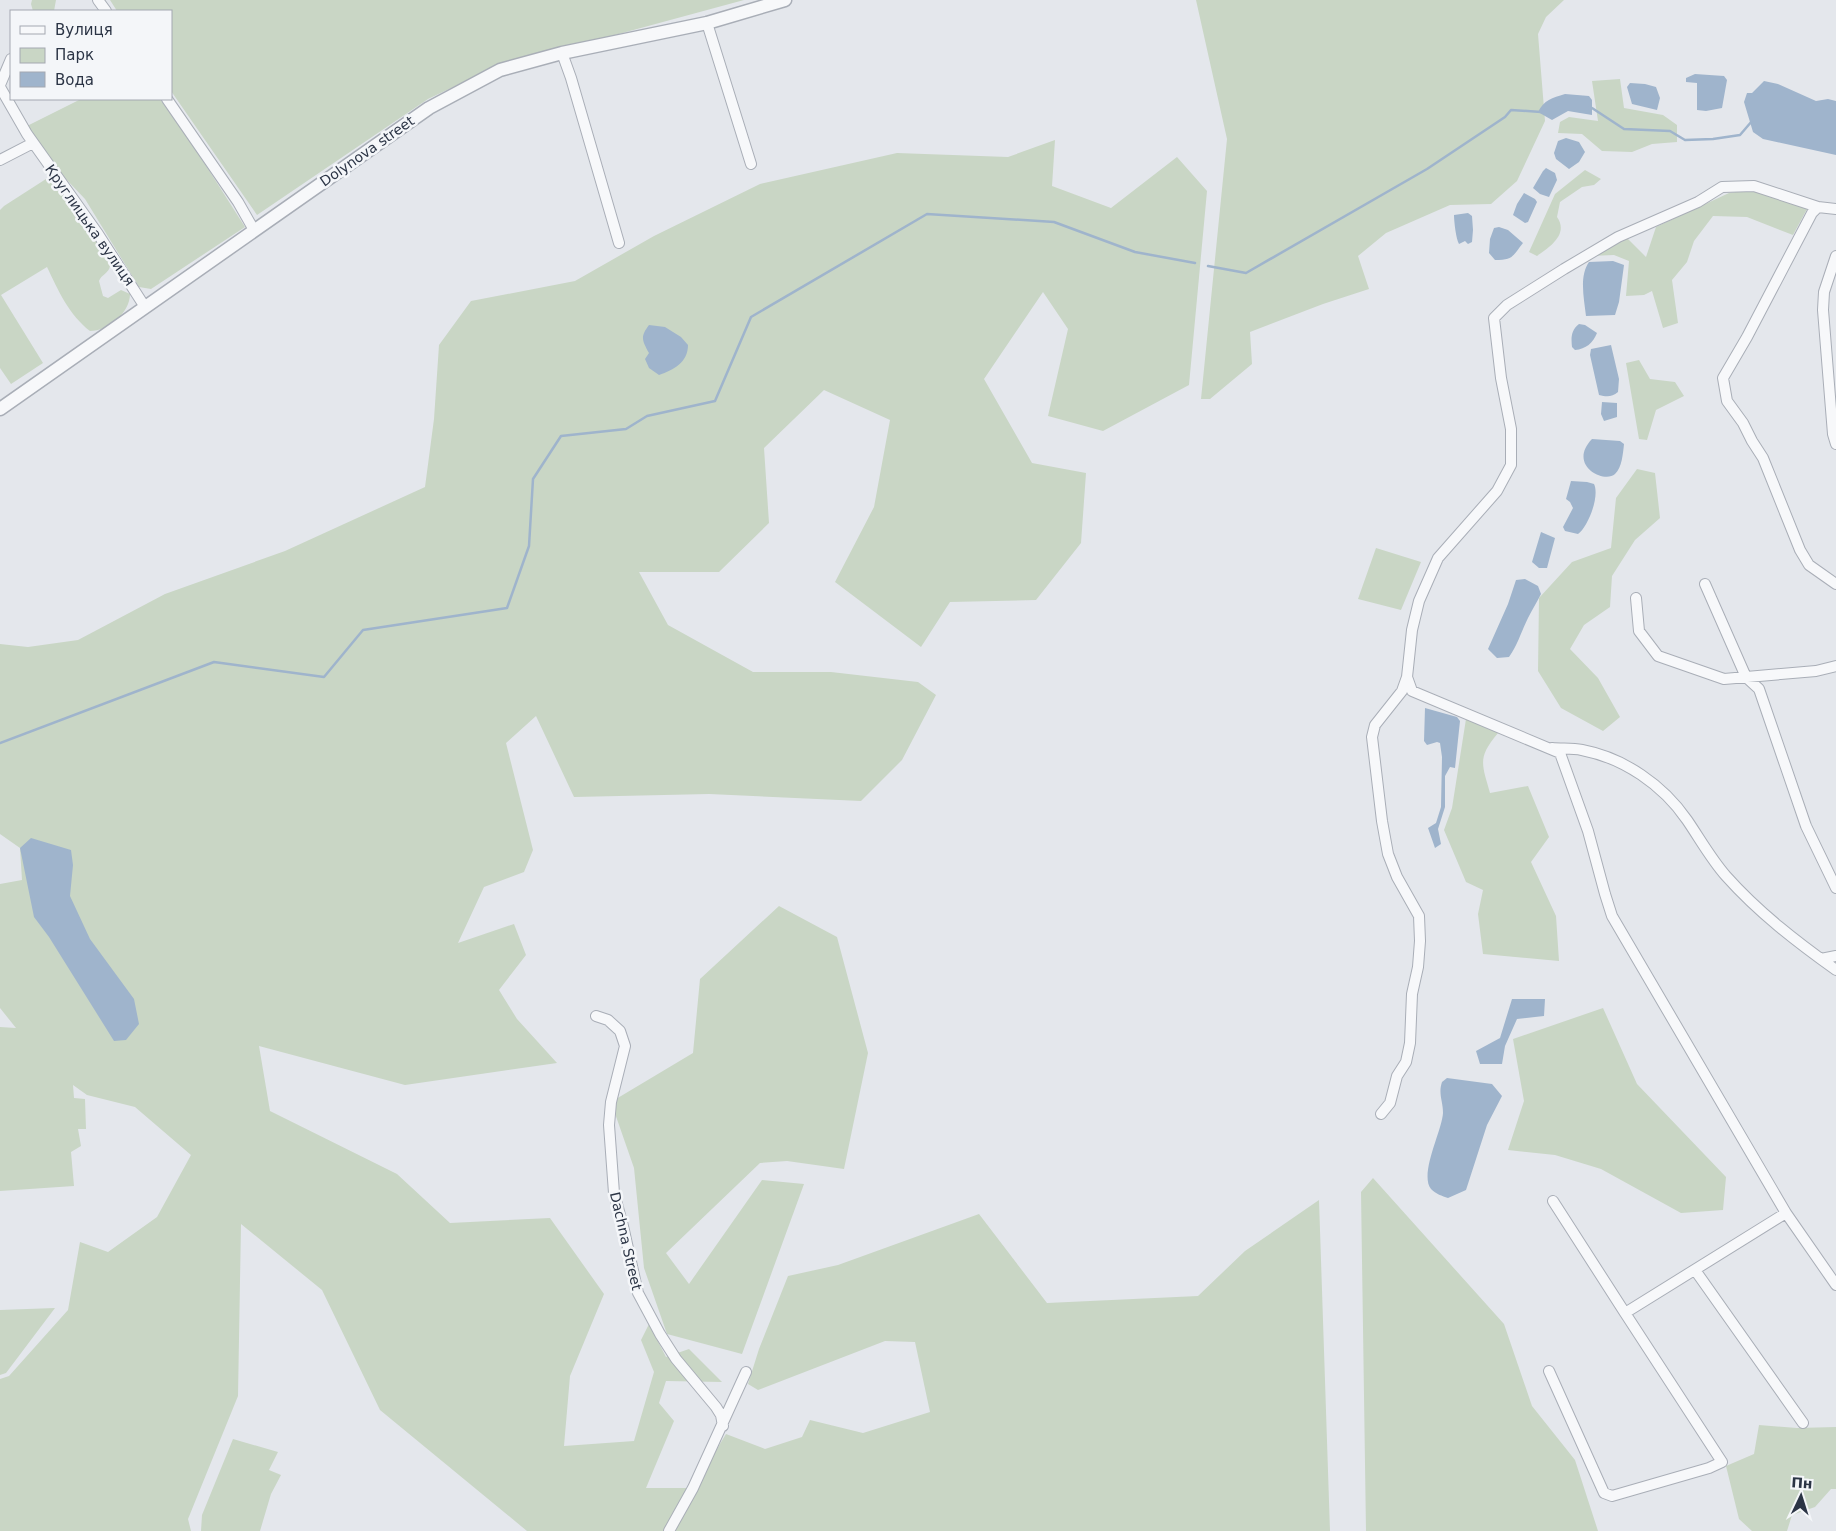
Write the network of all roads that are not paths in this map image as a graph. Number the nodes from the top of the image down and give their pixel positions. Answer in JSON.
{"nodes":[{"id":1,"x":785,"y":0,"type":"edge"},
{"id":2,"x":707,"y":23,"type":"junction"},
{"id":3,"x":562,"y":53,"type":"junction"},
{"id":4,"x":10,"y":61,"type":"edge"},
{"id":5,"x":0,"y":86,"type":"edge"},
{"id":6,"x":168,"y":100,"type":"edge"},
{"id":7,"x":34,"y":144,"type":"junction"},
{"id":8,"x":0,"y":160,"type":"edge"},
{"id":9,"x":751,"y":164,"type":"dead end"},
{"id":10,"x":1818,"y":207,"type":"junction"},
{"id":11,"x":1836,"y":209,"type":"edge"},
{"id":12,"x":254,"y":230,"type":"junction"},
{"id":13,"x":619,"y":243,"type":"dead end"},
{"id":14,"x":1836,"y":256,"type":"edge"},
{"id":15,"x":146,"y":307,"type":"junction"},
{"id":16,"x":0,"y":409,"type":"edge"},
{"id":17,"x":1836,"y":444,"type":"edge"},
{"id":18,"x":1705,"y":584,"type":"dead end"},
{"id":19,"x":1836,"y":584,"type":"edge"},
{"id":20,"x":1636,"y":598,"type":"dead end"},
{"id":21,"x":1836,"y":666,"type":"edge"},
{"id":22,"x":1407,"y":677,"type":"junction"},
{"id":23,"x":1746,"y":677,"type":"junction"},
{"id":24,"x":1548,"y":748,"type":"junction"},
{"id":25,"x":1836,"y":888,"type":"edge"},
{"id":26,"x":1836,"y":956,"type":"edge"},
{"id":27,"x":1821,"y":959,"type":"junction"},
{"id":28,"x":1836,"y":970,"type":"edge"},
{"id":29,"x":596,"y":1016,"type":"dead end"},
{"id":30,"x":1381,"y":1114,"type":"dead end"},
{"id":31,"x":1553,"y":1201,"type":"dead end"},
{"id":32,"x":1786,"y":1213,"type":"junction"},
{"id":33,"x":1695,"y":1270,"type":"junction"},
{"id":34,"x":1836,"y":1285,"type":"edge"},
{"id":35,"x":1625,"y":1313,"type":"junction"},
{"id":36,"x":746,"y":1372,"type":"dead end"},
{"id":37,"x":1549,"y":1372,"type":"dead end"},
{"id":38,"x":1803,"y":1423,"type":"dead end"},
{"id":39,"x":723,"y":1426,"type":"junction"},
{"id":40,"x":669,"y":1531,"type":"edge"}],
"edges":[{"from":1,"to":2,"type":"street","name":"Dolynova street"},
{"from":2,"to":3,"type":"street","name":"Dolynova street"},
{"from":2,"to":9,"type":"street"},
{"from":3,"to":12,"type":"street","name":"Dolynova street"},
{"from":3,"to":13,"type":"street"},
{"from":4,"to":5,"type":"street","name":"Круглицька вулиця"},
{"from":5,"to":7,"type":"street","name":"Круглицька вулиця"},
{"from":6,"to":12,"type":"street"},
{"from":7,"to":8,"type":"street"},
{"from":7,"to":15,"type":"street","name":"Круглицька вулиця"},
{"from":10,"to":11,"type":"street"},
{"from":10,"to":19,"type":"street"},
{"from":10,"to":22,"type":"street"},
{"from":12,"to":15,"type":"street","name":"Dolynova street"},
{"from":14,"to":17,"type":"street"},
{"from":15,"to":16,"type":"street","name":"Dolynova street"},
{"from":18,"to":23,"type":"street"},
{"from":20,"to":23,"type":"street"},
{"from":21,"to":23,"type":"street"},
{"from":22,"to":24,"type":"street"},
{"from":22,"to":30,"type":"street"},
{"from":23,"to":25,"type":"street"},
{"from":24,"to":27,"type":"street"},
{"from":24,"to":32,"type":"street"},
{"from":26,"to":27,"type":"street"},
{"from":27,"to":28,"type":"street"},
{"from":29,"to":39,"type":"street","name":"Dachna Street"},
{"from":31,"to":35,"type":"street"},
{"from":32,"to":33,"type":"street"},
{"from":32,"to":34,"type":"street"},
{"from":33,"to":35,"type":"street"},
{"from":33,"to":38,"type":"street"},
{"from":35,"to":37,"type":"street"},
{"from":36,"to":39,"type":"street"},
{"from":39,"to":40,"type":"street"}]}
